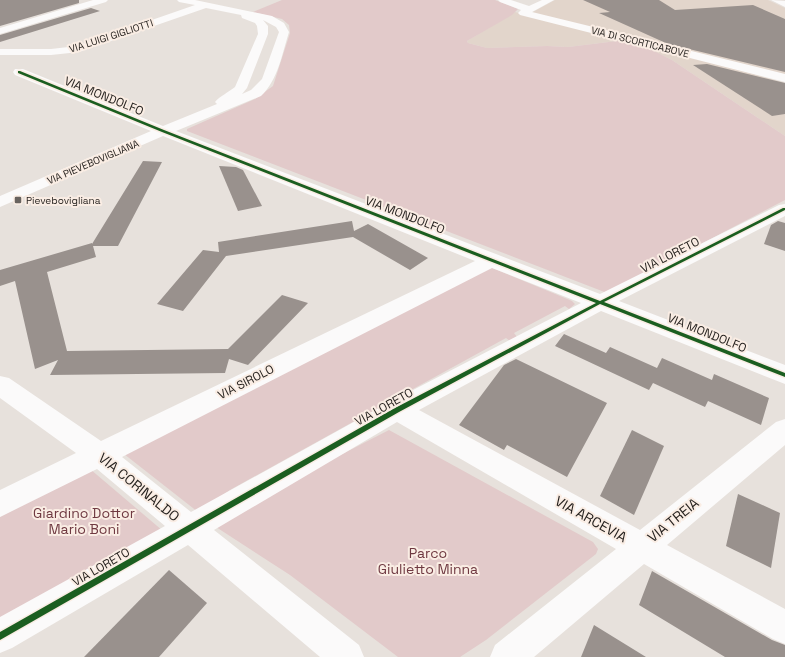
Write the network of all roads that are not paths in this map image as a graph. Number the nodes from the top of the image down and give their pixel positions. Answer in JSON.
{"nodes":[{"id":1,"x":103,"y":0,"type":"edge"},
{"id":2,"x":182,"y":0,"type":"edge"},
{"id":3,"x":218,"y":0,"type":"edge"},
{"id":4,"x":504,"y":0,"type":"edge"},
{"id":5,"x":549,"y":0,"type":"edge"},
{"id":6,"x":776,"y":0,"type":"edge"},
{"id":7,"x":785,"y":4,"type":"edge"},
{"id":8,"x":204,"y":5,"type":"junction"},
{"id":9,"x":529,"y":10,"type":"junction"},
{"id":10,"x":240,"y":13,"type":"junction"},
{"id":11,"x":0,"y":31,"type":"edge"},
{"id":12,"x":0,"y":52,"type":"edge"},
{"id":13,"x":19,"y":72,"type":"dead end"},
{"id":14,"x":785,"y":78,"type":"edge"},
{"id":15,"x":163,"y":131,"type":"junction"},
{"id":16,"x":0,"y":202,"type":"edge"},
{"id":17,"x":785,"y":209,"type":"edge"},
{"id":18,"x":492,"y":260,"type":"junction"},
{"id":19,"x":601,"y":302,"type":"junction"},
{"id":20,"x":785,"y":375,"type":"edge"},
{"id":21,"x":0,"y":385,"type":"edge"},
{"id":22,"x":397,"y":410,"type":"junction"},
{"id":23,"x":785,"y":430,"type":"edge"},
{"id":24,"x":100,"y":455,"type":"junction"},
{"id":25,"x":0,"y":504,"type":"edge"},
{"id":26,"x":189,"y":527,"type":"junction"},
{"id":27,"x":640,"y":546,"type":"junction"},
{"id":28,"x":785,"y":627,"type":"edge"},
{"id":29,"x":0,"y":636,"type":"edge"},
{"id":30,"x":347,"y":657,"type":"edge"},
{"id":31,"x":507,"y":657,"type":"edge"}],
"edges":[{"from":1,"to":11,"type":"street"},
{"from":2,"to":8,"type":"street"},
{"from":3,"to":8,"type":"street","name":"VIA LUIGI GIGLIOTTI"},
{"from":4,"to":9,"type":"street"},
{"from":5,"to":9,"type":"street"},
{"from":6,"to":7,"type":"street"},
{"from":8,"to":10,"type":"street"},
{"from":8,"to":12,"type":"street","name":"VIA LUIGI GIGLIOTTI"},
{"from":9,"to":14,"type":"street","name":"VIA DI SCORTICABOVE"},
{"from":10,"to":15,"type":"street"},
{"from":10,"to":15,"type":"street"},
{"from":13,"to":15,"type":"street","name":"VIA MONDOLFO"},
{"from":15,"to":16,"type":"street","name":"VIA PIEVEBOVIGLIANA"},
{"from":15,"to":18,"type":"street","name":"VIA MONDOLFO"},
{"from":17,"to":19,"type":"street","name":"VIA LORETO"},
{"from":18,"to":19,"type":"street","name":"VIA MONDOLFO"},
{"from":18,"to":24,"type":"street","name":"VIA SIROLO"},
{"from":19,"to":20,"type":"street","name":"VIA MONDOLFO"},
{"from":19,"to":22,"type":"street","name":"VIA LORETO"},
{"from":21,"to":24,"type":"street","name":"VIA CORINALDO"},
{"from":22,"to":26,"type":"street","name":"VIA LORETO"},
{"from":22,"to":27,"type":"street","name":"VIA ARCEVIA"},
{"from":23,"to":27,"type":"street","name":"VIA TREIA"},
{"from":24,"to":25,"type":"street","name":"VIA SIROLO"},
{"from":24,"to":26,"type":"street","name":"VIA CORINALDO"},
{"from":26,"to":29,"type":"street","name":"VIA LORETO"},
{"from":26,"to":30,"type":"street","name":"VIA CORINALDO"},
{"from":27,"to":28,"type":"street","name":"VIA ARCEVIA"},
{"from":27,"to":31,"type":"street","name":"VIA TREIA"}]}
